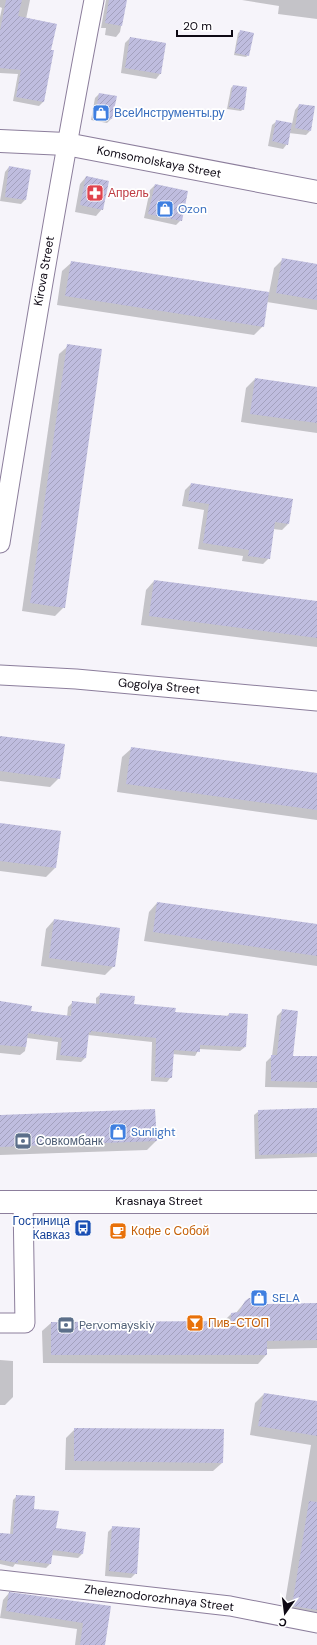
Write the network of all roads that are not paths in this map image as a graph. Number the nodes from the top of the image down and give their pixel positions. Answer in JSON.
{"nodes":[{"id":1,"x":94,"y":0,"type":"edge"},
{"id":2,"x":0,"y":141,"type":"edge"},
{"id":3,"x":66,"y":144,"type":"junction"},
{"id":4,"x":317,"y":192,"type":"edge"},
{"id":5,"x":0,"y":543,"type":"edge"},
{"id":6,"x":0,"y":675,"type":"edge"},
{"id":7,"x":317,"y":701,"type":"edge"},
{"id":8,"x":23,"y":1201,"type":"junction"},
{"id":9,"x":0,"y":1202,"type":"edge"},
{"id":10,"x":317,"y":1202,"type":"edge"},
{"id":11,"x":0,"y":1324,"type":"edge"},
{"id":12,"x":0,"y":1580,"type":"edge"},
{"id":13,"x":317,"y":1624,"type":"edge"}],
"edges":[{"from":1,"to":3,"type":"street","name":"Kirova Street"},
{"from":2,"to":3,"type":"main road","name":"Komsomolskaya Street"},
{"from":3,"to":4,"type":"main road","name":"Komsomolskaya Street"},
{"from":3,"to":5,"type":"street","name":"Kirova Street"},
{"from":6,"to":7,"type":"street","name":"Gogolya Street"},
{"from":8,"to":9,"type":"main road","name":"Krasnaya Street"},
{"from":8,"to":10,"type":"main road","name":"Krasnaya Street"},
{"from":8,"to":11,"type":"street"},
{"from":12,"to":13,"type":"street","name":"Zheleznodorozhnaya Street"}]}
